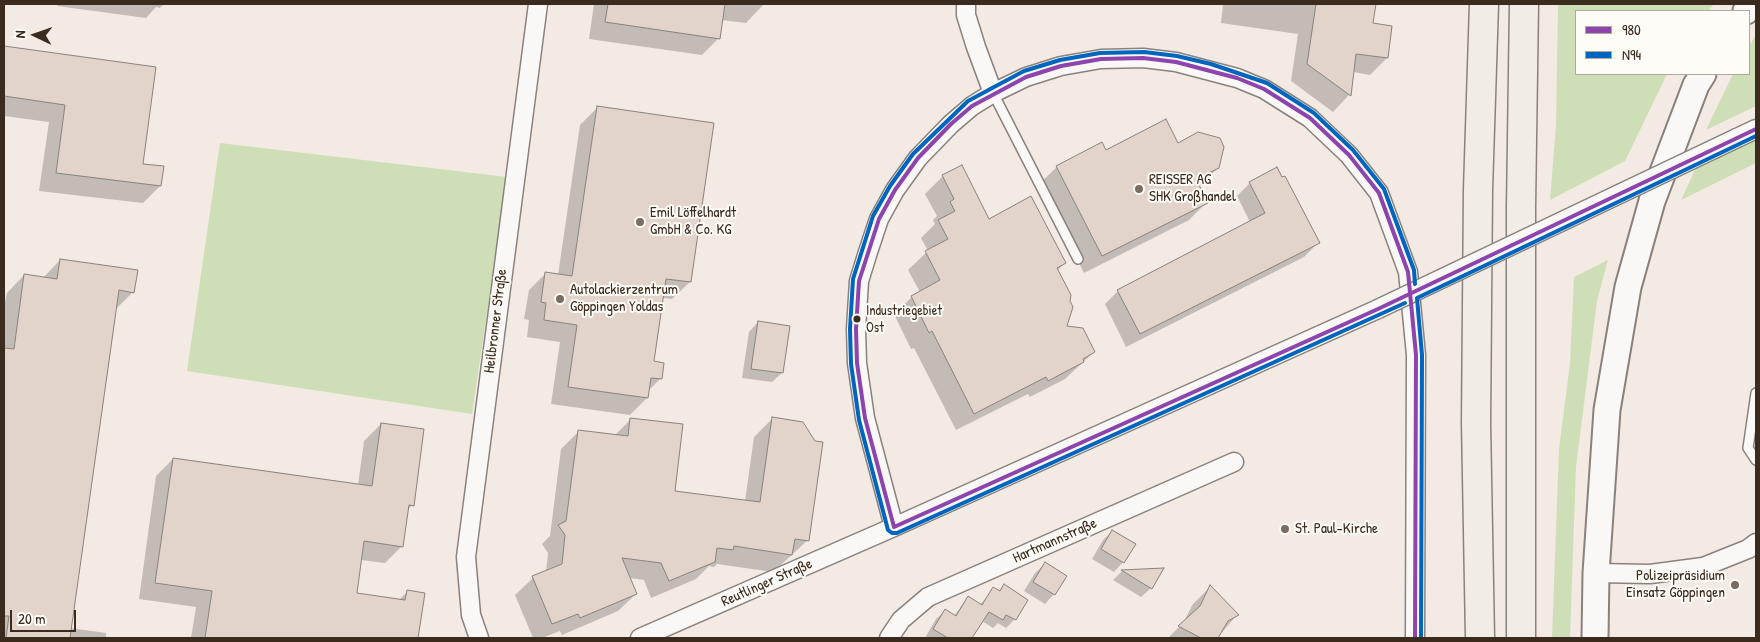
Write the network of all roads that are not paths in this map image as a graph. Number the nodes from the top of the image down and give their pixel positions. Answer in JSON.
{"nodes":[{"id":1,"x":538,"y":4,"type":"edge"},
{"id":2,"x":966,"y":4,"type":"edge"},
{"id":3,"x":1484,"y":4,"type":"edge"},
{"id":4,"x":1524,"y":4,"type":"edge"},
{"id":5,"x":1703,"y":75,"type":"edge"},
{"id":6,"x":993,"y":93,"type":"junction"},
{"id":7,"x":1756,"y":129,"type":"edge"},
{"id":8,"x":1078,"y":259,"type":"dead end"},
{"id":9,"x":1756,"y":393,"type":"edge"},
{"id":10,"x":1756,"y":460,"type":"edge"},
{"id":11,"x":1234,"y":462,"type":"dead end"},
{"id":12,"x":894,"y":527,"type":"junction"},
{"id":13,"x":1756,"y":543,"type":"edge"},
{"id":14,"x":1596,"y":573,"type":"junction"},
{"id":15,"x":479,"y":638,"type":"edge"},
{"id":16,"x":640,"y":638,"type":"edge"},
{"id":17,"x":890,"y":638,"type":"edge"},
{"id":18,"x":1416,"y":638,"type":"edge"},
{"id":19,"x":1480,"y":638,"type":"edge"},
{"id":20,"x":1521,"y":638,"type":"edge"},
{"id":21,"x":1595,"y":638,"type":"edge"}],
"edges":[{"from":1,"to":15,"type":"street","name":"Heilbronner Straße"},
{"from":2,"to":6,"type":"street"},
{"from":3,"to":19,"type":"highway"},
{"from":4,"to":20,"type":"highway"},
{"from":5,"to":14,"type":"main road"},
{"from":6,"to":8,"type":"lane"},
{"from":6,"to":12,"type":"street"},
{"from":6,"to":18,"type":"street"},
{"from":7,"to":12,"type":"street","name":"Reutlinger Straße","bridge":true},
{"from":9,"to":10,"type":"lane"},
{"from":11,"to":17,"type":"street","name":"Hartmannstraße"},
{"from":12,"to":16,"type":"street","name":"Reutlinger Straße"},
{"from":13,"to":14,"type":"street"},
{"from":14,"to":21,"type":"main road"}]}
